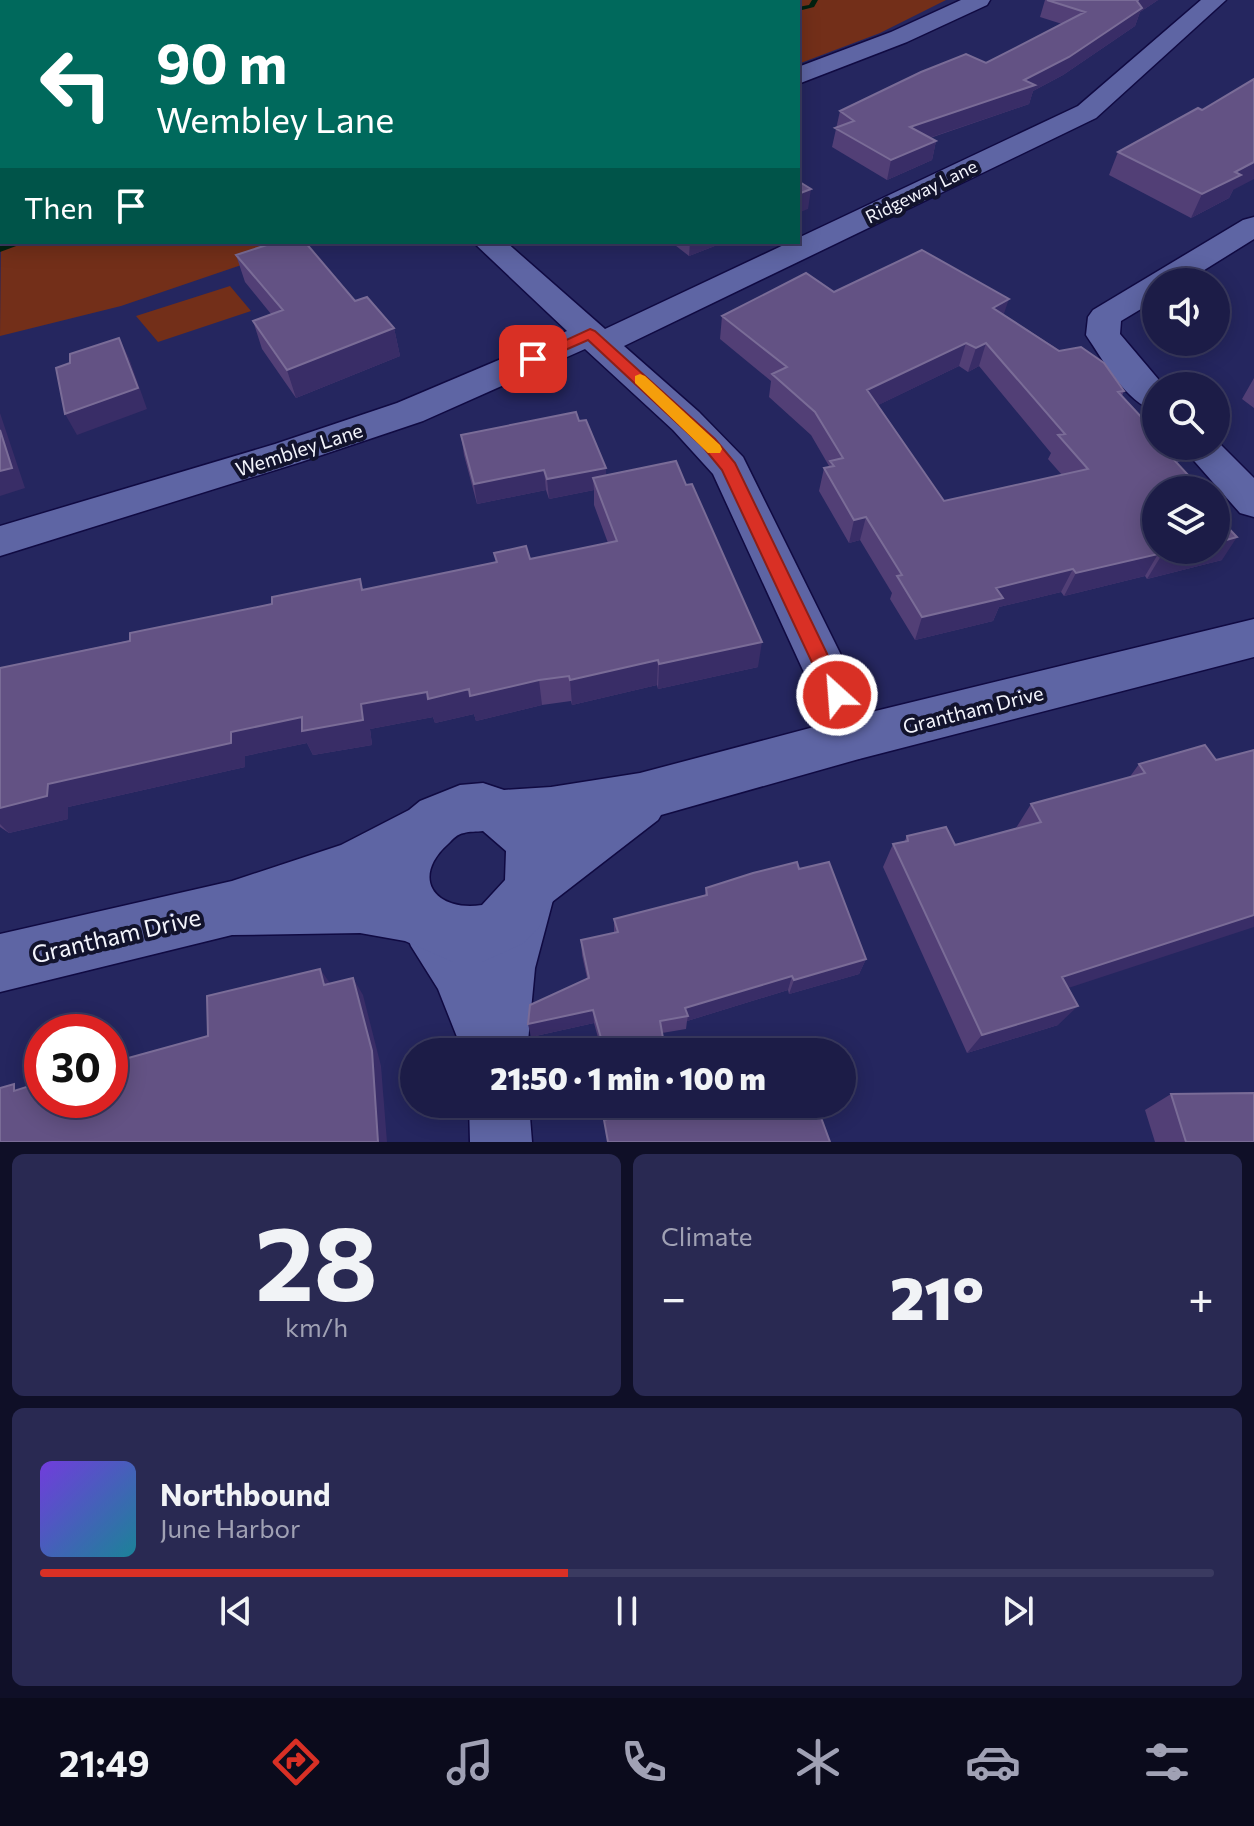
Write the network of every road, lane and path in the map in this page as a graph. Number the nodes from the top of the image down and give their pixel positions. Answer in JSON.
{"nodes":[{"id":1,"x":979,"y":0,"type":"edge"},
{"id":2,"x":1215,"y":0,"type":"edge"},
{"id":3,"x":800,"y":75,"type":"edge"},
{"id":4,"x":1254,"y":226,"type":"edge"},
{"id":5,"x":490,"y":244,"type":"edge"},
{"id":6,"x":1186,"y":268,"type":"edge"},
{"id":7,"x":1142,"y":295,"type":"edge"},
{"id":8,"x":595,"y":339,"type":"junction"},
{"id":9,"x":1142,"y":384,"type":"edge"},
{"id":10,"x":1213,"y":460,"type":"edge"},
{"id":11,"x":1254,"y":503,"type":"edge"},
{"id":12,"x":0,"y":541,"type":"edge"},
{"id":13,"x":1254,"y":638,"type":"edge"},
{"id":14,"x":858,"y":738,"type":"junction"},
{"id":15,"x":648,"y":797,"type":"junction"},
{"id":16,"x":504,"y":814,"type":"junction"},
{"id":17,"x":422,"y":830,"type":"junction"},
{"id":18,"x":530,"y":892,"type":"junction"},
{"id":19,"x":232,"y":908,"type":"junction"},
{"id":20,"x":425,"y":923,"type":"junction"},
{"id":21,"x":0,"y":963,"type":"edge"},
{"id":22,"x":489,"y":1038,"type":"edge"},
{"id":23,"x":497,"y":1038,"type":"edge"},
{"id":24,"x":500,"y":1118,"type":"edge"},
{"id":25,"x":501,"y":1142,"type":"edge"}],
"edges":[{"from":1,"to":3,"type":"street"},
{"from":2,"to":8,"type":"street","name":"Ridgeway Lane"},
{"from":4,"to":6,"type":"street"},
{"from":5,"to":8,"type":"street"},
{"from":7,"to":9,"type":"street"},
{"from":8,"to":12,"type":"street","name":"Wembley Lane"},
{"from":8,"to":14,"type":"street"},
{"from":10,"to":11,"type":"street"},
{"from":13,"to":14,"type":"street","name":"Grantham Drive"},
{"from":14,"to":15,"type":"street","name":"Grantham Drive"},
{"from":15,"to":16,"type":"street","name":"Grantham Drive"},
{"from":15,"to":18,"type":"street","name":"Grantham Drive"},
{"from":16,"to":17,"type":"street","name":"Grantham Drive"},
{"from":16,"to":18,"type":"street"},
{"from":17,"to":19,"type":"street","name":"Grantham Drive"},
{"from":17,"to":20,"type":"street"},
{"from":18,"to":20,"type":"street","name":"Grantham Drive"},
{"from":18,"to":23,"type":"street"},
{"from":19,"to":20,"type":"street","name":"Grantham Drive"},
{"from":19,"to":21,"type":"street","name":"Grantham Drive"},
{"from":20,"to":22,"type":"street"},
{"from":24,"to":25,"type":"street"}]}
